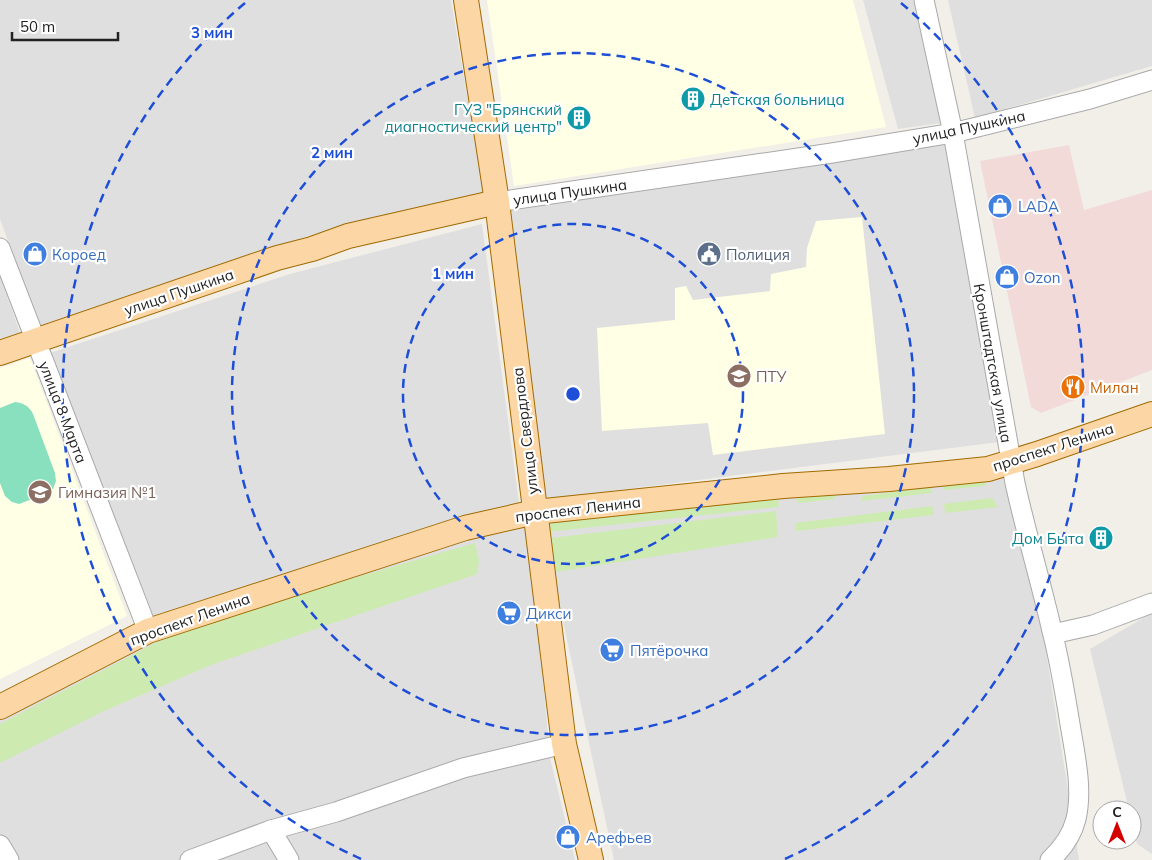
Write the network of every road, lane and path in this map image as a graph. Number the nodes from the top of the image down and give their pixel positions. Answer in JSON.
{"nodes":[{"id":1,"x":466,"y":0,"type":"edge"},
{"id":2,"x":924,"y":0,"type":"edge"},
{"id":3,"x":1152,"y":80,"type":"edge"},
{"id":4,"x":953,"y":133,"type":"junction"},
{"id":5,"x":497,"y":202,"type":"junction"},
{"id":6,"x":0,"y":248,"type":"edge"},
{"id":7,"x":35,"y":342,"type":"junction"},
{"id":8,"x":0,"y":353,"type":"edge"},
{"id":9,"x":1152,"y":414,"type":"edge"},
{"id":10,"x":1011,"y":463,"type":"junction"},
{"id":11,"x":535,"y":512,"type":"junction"},
{"id":12,"x":1152,"y":604,"type":"edge"},
{"id":13,"x":148,"y":631,"type":"junction"},
{"id":14,"x":1053,"y":634,"type":"junction"},
{"id":15,"x":0,"y":707,"type":"edge"},
{"id":16,"x":564,"y":744,"type":"junction"},
{"id":17,"x":271,"y":830,"type":"junction"},
{"id":18,"x":0,"y":845,"type":"edge"},
{"id":19,"x":9,"y":860,"type":"edge"},
{"id":20,"x":190,"y":860,"type":"edge"},
{"id":21,"x":288,"y":860,"type":"edge"},
{"id":22,"x":592,"y":860,"type":"edge"},
{"id":23,"x":1050,"y":860,"type":"edge"}],
"edges":[{"from":1,"to":5,"type":"main road","name":"улица Свердлова"},
{"from":2,"to":4,"type":"street","name":"Кронштадтская улица"},
{"from":3,"to":4,"type":"street","name":"улица Пушкина"},
{"from":4,"to":5,"type":"street","name":"улица Пушкина"},
{"from":4,"to":10,"type":"street","name":"Кронштадтская улица"},
{"from":5,"to":7,"type":"main road","name":"улица Пушкина"},
{"from":5,"to":11,"type":"main road","name":"улица Свердлова"},
{"from":6,"to":7,"type":"street","name":"улица 8 Марта"},
{"from":7,"to":8,"type":"main road","name":"улица Пушкина"},
{"from":7,"to":13,"type":"street","name":"улица 8 Марта"},
{"from":9,"to":10,"type":"main road","name":"проспект Ленина"},
{"from":10,"to":11,"type":"main road","name":"проспект Ленина"},
{"from":10,"to":14,"type":"street","name":"Кронштадтская улица"},
{"from":11,"to":13,"type":"main road","name":"проспект Ленина"},
{"from":11,"to":16,"type":"main road","name":"улица Свердлова"},
{"from":12,"to":14,"type":"street"},
{"from":13,"to":15,"type":"main road","name":"проспект Ленина"},
{"from":14,"to":23,"type":"street","name":"Кронштадтская улица"},
{"from":16,"to":17,"type":"street"},
{"from":16,"to":22,"type":"main road","name":"улица Свердлова"},
{"from":17,"to":20,"type":"street"},
{"from":17,"to":21,"type":"street"},
{"from":18,"to":19,"type":"street"}]}
